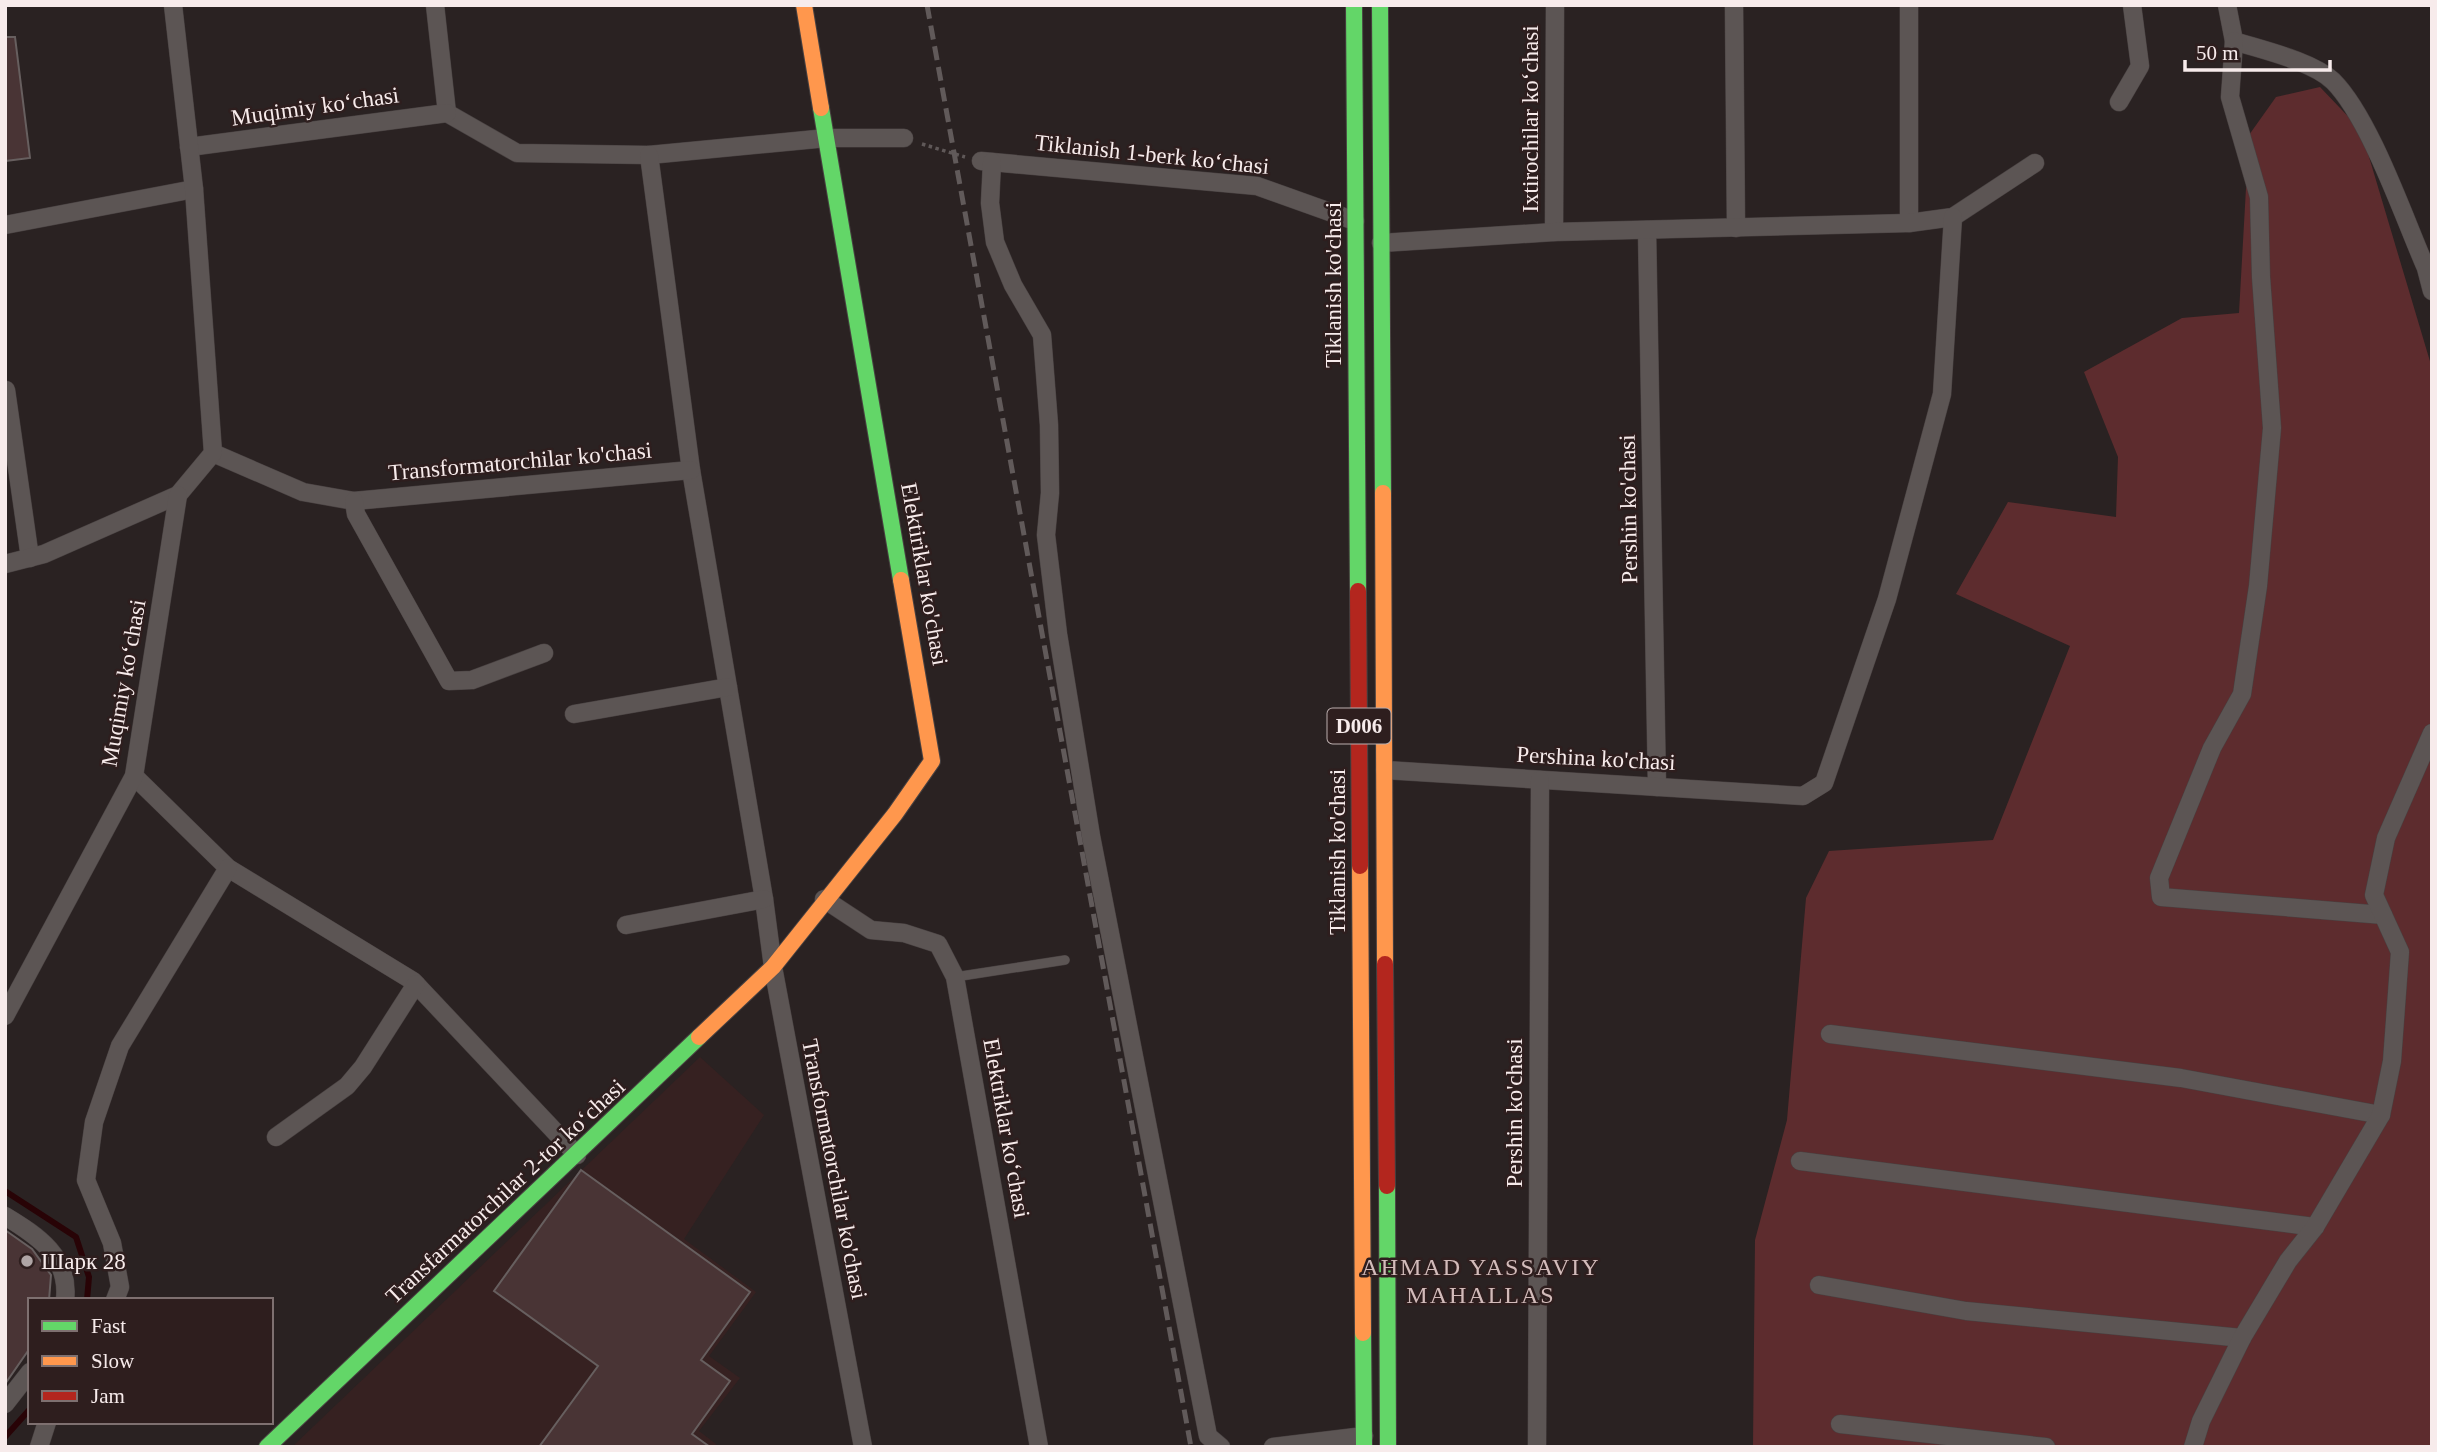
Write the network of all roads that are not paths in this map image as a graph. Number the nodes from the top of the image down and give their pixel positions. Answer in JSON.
{"nodes":[{"id":1,"x":173,"y":5,"type":"edge"},
{"id":2,"x":435,"y":5,"type":"edge"},
{"id":3,"x":804,"y":5,"type":"edge"},
{"id":4,"x":1354,"y":5,"type":"edge"},
{"id":5,"x":1380,"y":5,"type":"edge"},
{"id":6,"x":1555,"y":5,"type":"edge"},
{"id":7,"x":1734,"y":5,"type":"edge"},
{"id":8,"x":1909,"y":5,"type":"edge"},
{"id":9,"x":2132,"y":5,"type":"edge"},
{"id":10,"x":2227,"y":5,"type":"edge"},
{"id":11,"x":2234,"y":41,"type":"junction"},
{"id":12,"x":2119,"y":102,"type":"dead end"},
{"id":13,"x":447,"y":113,"type":"junction"},
{"id":14,"x":827,"y":138,"type":"junction"},
{"id":15,"x":904,"y":138,"type":"dead end"},
{"id":16,"x":189,"y":147,"type":"junction"},
{"id":17,"x":649,"y":155,"type":"junction"},
{"id":18,"x":2035,"y":163,"type":"dead end"},
{"id":19,"x":194,"y":189,"type":"junction"},
{"id":20,"x":1953,"y":217,"type":"junction"},
{"id":21,"x":1355,"y":221,"type":"junction"},
{"id":22,"x":1909,"y":223,"type":"junction"},
{"id":23,"x":5,"y":225,"type":"edge"},
{"id":24,"x":1736,"y":228,"type":"junction"},
{"id":25,"x":1647,"y":230,"type":"junction"},
{"id":26,"x":1554,"y":232,"type":"junction"},
{"id":27,"x":1381,"y":243,"type":"junction"},
{"id":28,"x":2432,"y":291,"type":"edge"},
{"id":29,"x":6,"y":390,"type":"edge"},
{"id":30,"x":213,"y":453,"type":"junction"},
{"id":31,"x":691,"y":470,"type":"junction"},
{"id":32,"x":178,"y":495,"type":"junction"},
{"id":33,"x":354,"y":501,"type":"junction"},
{"id":34,"x":30,"y":558,"type":"junction"},
{"id":35,"x":5,"y":564,"type":"edge"},
{"id":36,"x":544,"y":653,"type":"dead end"},
{"id":37,"x":728,"y":687,"type":"junction"},
{"id":38,"x":574,"y":714,"type":"dead end"},
{"id":39,"x":2432,"y":733,"type":"edge"},
{"id":40,"x":1385,"y":770,"type":"junction"},
{"id":41,"x":134,"y":776,"type":"junction"},
{"id":42,"x":1540,"y":780,"type":"junction"},
{"id":43,"x":1657,"y":787,"type":"junction"},
{"id":44,"x":228,"y":868,"type":"junction"},
{"id":45,"x":764,"y":899,"type":"junction"},
{"id":46,"x":824,"y":899,"type":"junction"},
{"id":47,"x":2383,"y":915,"type":"junction"},
{"id":48,"x":626,"y":925,"type":"dead end"},
{"id":49,"x":1065,"y":960,"type":"dead end"},
{"id":50,"x":773,"y":967,"type":"junction"},
{"id":51,"x":955,"y":977,"type":"junction"},
{"id":52,"x":416,"y":985,"type":"junction"},
{"id":53,"x":5,"y":1016,"type":"edge"},
{"id":54,"x":1830,"y":1034,"type":"dead end"},
{"id":55,"x":2381,"y":1115,"type":"junction"},
{"id":56,"x":276,"y":1137,"type":"dead end"},
{"id":57,"x":577,"y":1155,"type":"junction"},
{"id":58,"x":1800,"y":1161,"type":"dead end"},
{"id":59,"x":5,"y":1216,"type":"edge"},
{"id":60,"x":2315,"y":1227,"type":"junction"},
{"id":61,"x":1819,"y":1285,"type":"dead end"},
{"id":62,"x":65,"y":1298,"type":"edge"},
{"id":63,"x":116,"y":1298,"type":"edge"},
{"id":64,"x":2242,"y":1338,"type":"junction"},
{"id":65,"x":28,"y":1375,"type":"edge"},
{"id":66,"x":5,"y":1404,"type":"edge"},
{"id":67,"x":46,"y":1424,"type":"edge"},
{"id":68,"x":1840,"y":1424,"type":"dead end"},
{"id":69,"x":1364,"y":1441,"type":"edge"},
{"id":70,"x":39,"y":1447,"type":"edge"},
{"id":71,"x":267,"y":1447,"type":"edge"},
{"id":72,"x":863,"y":1447,"type":"edge"},
{"id":73,"x":1039,"y":1447,"type":"edge"},
{"id":74,"x":1222,"y":1447,"type":"edge"},
{"id":75,"x":1273,"y":1447,"type":"edge"},
{"id":76,"x":1388,"y":1447,"type":"edge"},
{"id":77,"x":1537,"y":1447,"type":"edge"},
{"id":78,"x":2046,"y":1447,"type":"edge"},
{"id":79,"x":2193,"y":1447,"type":"edge"}],
"edges":[{"from":1,"to":16,"type":"street"},
{"from":2,"to":13,"type":"street"},
{"from":3,"to":14,"type":"main road","name":"Elektiriklar ko'chasi"},
{"from":4,"to":21,"type":"main road","name":"Tiklanish ko'chasi","number":"D006"},
{"from":5,"to":27,"type":"main road","number":"D006"},
{"from":6,"to":26,"type":"street","name":"Ixtirochilar ko‘chasi"},
{"from":7,"to":24,"type":"street"},
{"from":8,"to":22,"type":"street"},
{"from":9,"to":12,"type":"street"},
{"from":10,"to":11,"type":"street"},
{"from":11,"to":28,"type":"street"},
{"from":11,"to":47,"type":"street"},
{"from":13,"to":16,"type":"street","name":"Muqimiy ko‘chasi"},
{"from":13,"to":17,"type":"street"},
{"from":14,"to":15,"type":"street"},
{"from":14,"to":17,"type":"street"},
{"from":14,"to":46,"type":"main road","name":"Elektiriklar ko'chasi"},
{"from":16,"to":19,"type":"street"},
{"from":17,"to":31,"type":"street","name":"Transformatorchilar ko'chasi"},
{"from":18,"to":20,"type":"street"},
{"from":19,"to":23,"type":"street"},
{"from":19,"to":30,"type":"street"},
{"from":20,"to":22,"type":"street"},
{"from":20,"to":43,"type":"street","name":"Pershina ko'chasi"},
{"from":21,"to":27,"type":"main road"},
{"from":21,"to":69,"type":"main road","name":"Tiklanish ko'chasi","number":"D006"},
{"from":21,"to":74,"type":"street","name":"Tiklanish 1-berk ko‘chasi"},
{"from":22,"to":24,"type":"street"},
{"from":24,"to":25,"type":"street"},
{"from":25,"to":26,"type":"street"},
{"from":25,"to":43,"type":"street","name":"Pershin ko'chasi"},
{"from":26,"to":27,"type":"street"},
{"from":27,"to":40,"type":"main road","number":"D006"},
{"from":29,"to":34,"type":"street"},
{"from":30,"to":32,"type":"street"},
{"from":30,"to":33,"type":"street","name":"Transformatorchilar ko'chasi"},
{"from":31,"to":33,"type":"street","name":"Transformatorchilar ko'chasi"},
{"from":31,"to":37,"type":"street","name":"Transformatorchilar ko'chasi"},
{"from":32,"to":34,"type":"street"},
{"from":32,"to":41,"type":"street","name":"Muqimiy ko‘chasi"},
{"from":33,"to":36,"type":"street"},
{"from":34,"to":35,"type":"street"},
{"from":37,"to":38,"type":"street"},
{"from":37,"to":45,"type":"street","name":"Transformatorchilar ko'chasi"},
{"from":39,"to":47,"type":"street"},
{"from":40,"to":42,"type":"street","name":"Pershina ko'chasi"},
{"from":40,"to":76,"type":"main road","number":"D006"},
{"from":41,"to":44,"type":"street"},
{"from":41,"to":53,"type":"street","name":"Muqimiy ko‘chasi"},
{"from":42,"to":43,"type":"street","name":"Pershina ko'chasi"},
{"from":42,"to":77,"type":"street","name":"Pershin ko'chasi"},
{"from":44,"to":52,"type":"street"},
{"from":44,"to":63,"type":"street"},
{"from":45,"to":48,"type":"street"},
{"from":45,"to":50,"type":"street","name":"Transformatorchilar ko'chasi"},
{"from":46,"to":50,"type":"main road","name":"Elektiriklar ko'chasi"},
{"from":46,"to":51,"type":"street","name":"Elektriklar ko‘chasi"},
{"from":47,"to":55,"type":"street"},
{"from":49,"to":51,"type":"lane"},
{"from":50,"to":57,"type":"main road","name":"Transfarmatorchilar 2-tor koʻchasi"},
{"from":50,"to":72,"type":"street","name":"Transformatorchilar ko'chasi"},
{"from":51,"to":73,"type":"street","name":"Elektriklar ko‘chasi"},
{"from":52,"to":56,"type":"street"},
{"from":52,"to":57,"type":"street"},
{"from":54,"to":55,"type":"street"},
{"from":55,"to":60,"type":"street"},
{"from":57,"to":71,"type":"main road","name":"Transfarmatorchilar 2-tor koʻchasi"},
{"from":58,"to":60,"type":"street"},
{"from":59,"to":62,"type":"street"},
{"from":60,"to":64,"type":"street"},
{"from":61,"to":64,"type":"street"},
{"from":64,"to":79,"type":"street"},
{"from":65,"to":66,"type":"street"},
{"from":67,"to":70,"type":"street"},
{"from":68,"to":78,"type":"street"},
{"from":69,"to":75,"type":"street"}]}
